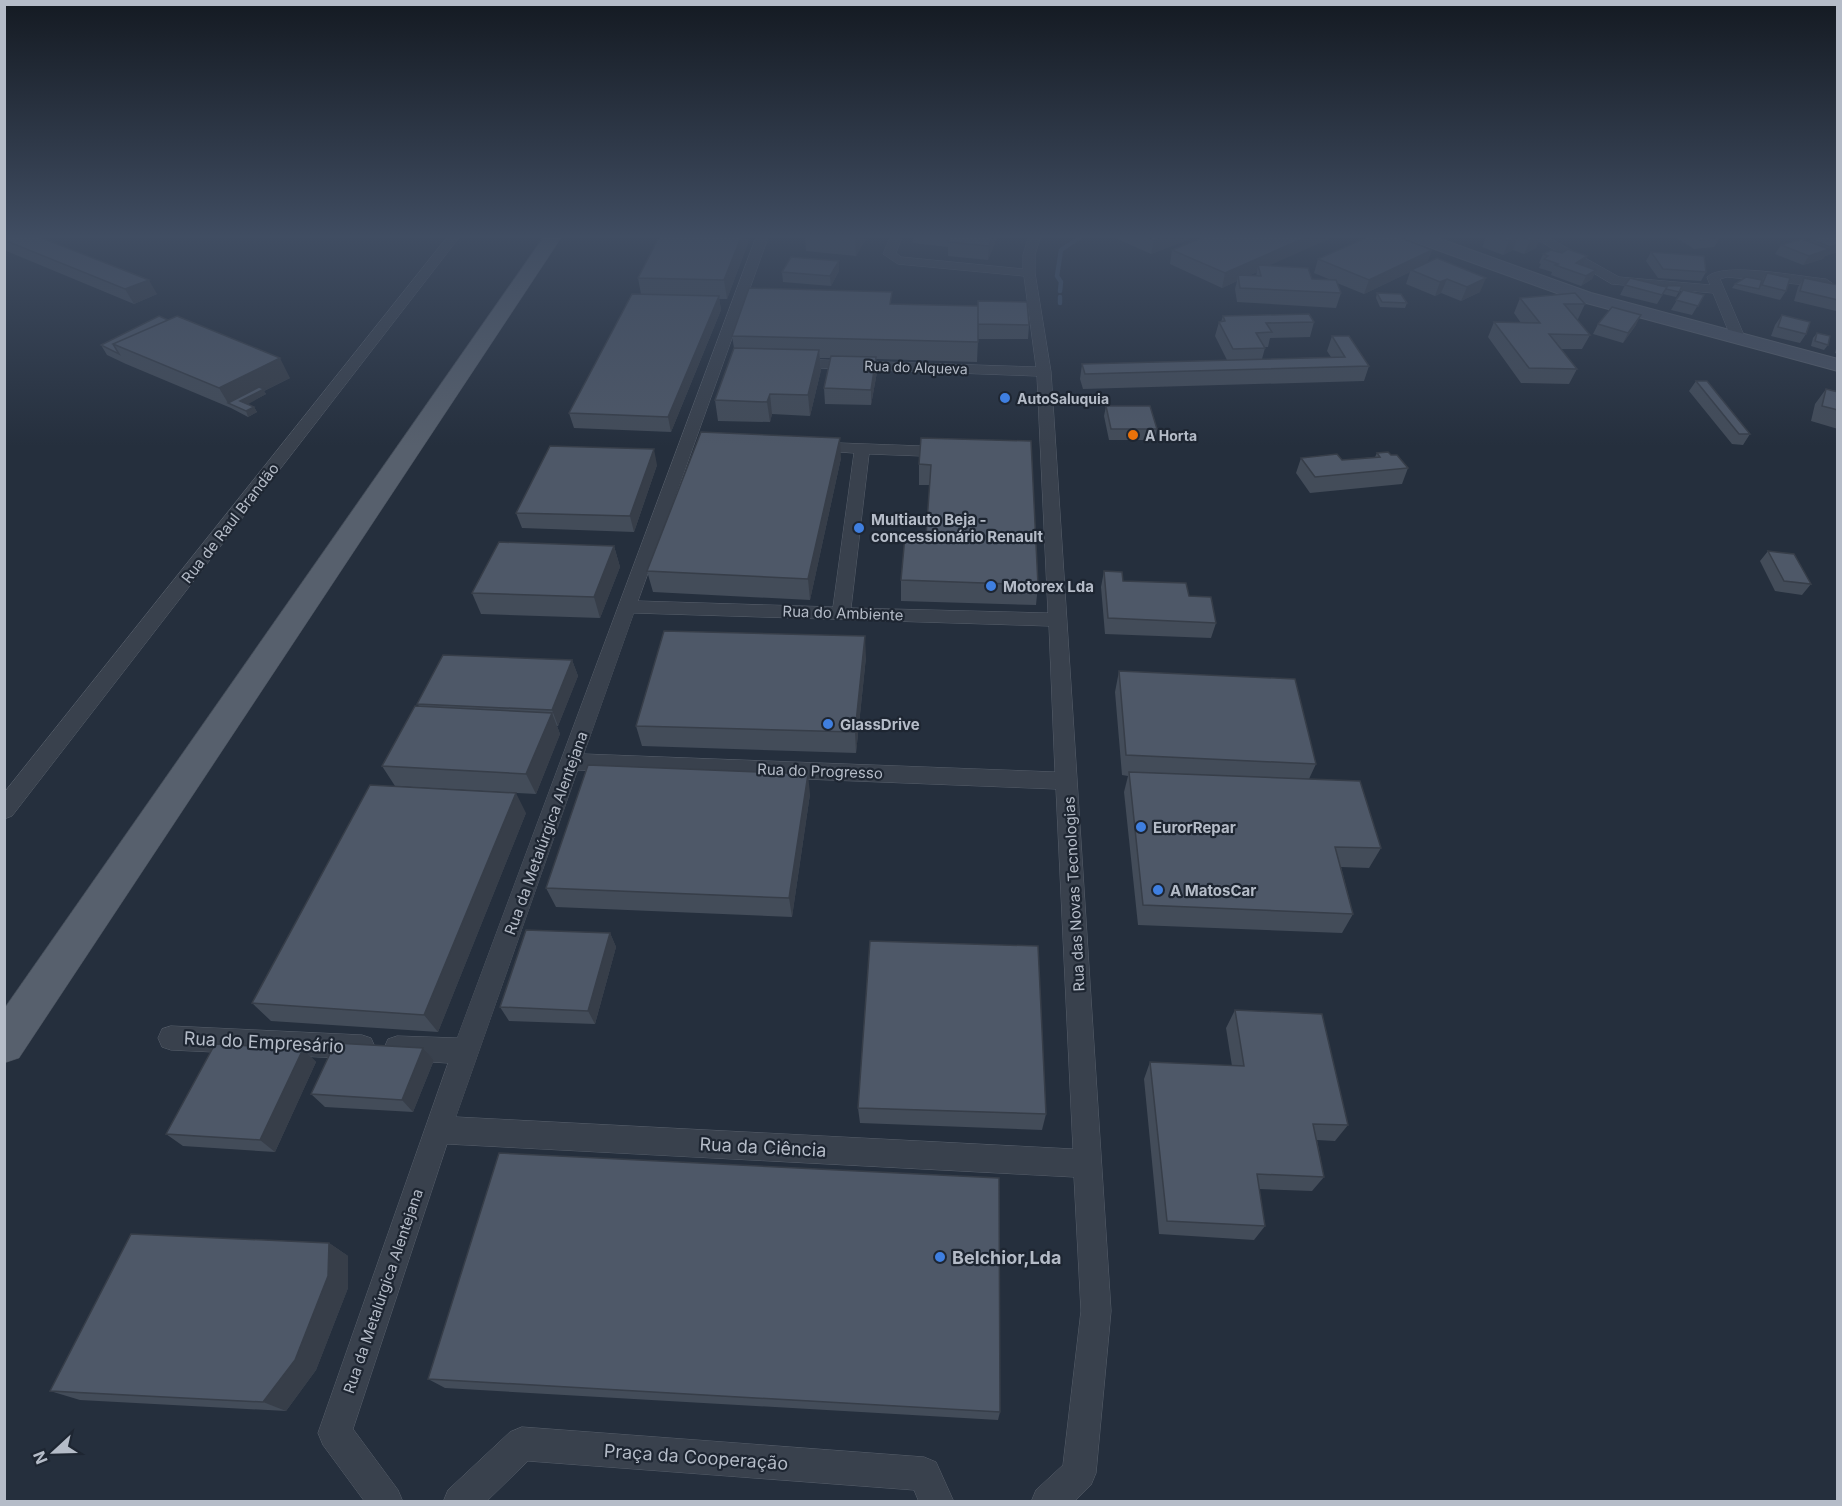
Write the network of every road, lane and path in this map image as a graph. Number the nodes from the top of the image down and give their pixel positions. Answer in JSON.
{"nodes":[{"id":1,"x":400,"y":305,"type":"edge"},
{"id":2,"x":506,"y":305,"type":"edge"},
{"id":3,"x":741,"y":305,"type":"edge"},
{"id":4,"x":1036,"y":305,"type":"edge"},
{"id":5,"x":1615,"y":305,"type":"edge"},
{"id":6,"x":1725,"y":305,"type":"edge"},
{"id":7,"x":1739,"y":340,"type":"junction"},
{"id":8,"x":775,"y":363,"type":"edge"},
{"id":9,"x":1838,"y":365,"type":"edge"},
{"id":10,"x":1044,"y":372,"type":"junction"},
{"id":11,"x":685,"y":444,"type":"junction"},
{"id":12,"x":709,"y":445,"type":"edge"},
{"id":13,"x":791,"y":447,"type":"edge"},
{"id":14,"x":862,"y":449,"type":"junction"},
{"id":15,"x":967,"y":452,"type":"edge"},
{"id":16,"x":628,"y":607,"type":"junction"},
{"id":17,"x":841,"y":613,"type":"junction"},
{"id":18,"x":1058,"y":620,"type":"junction"},
{"id":19,"x":572,"y":762,"type":"junction"},
{"id":20,"x":1068,"y":781,"type":"junction"},
{"id":21,"x":4,"y":810,"type":"edge"},
{"id":22,"x":171,"y":1038,"type":"dead end"},
{"id":23,"x":4,"y":1044,"type":"edge"},
{"id":24,"x":465,"y":1051,"type":"junction"},
{"id":25,"x":438,"y":1130,"type":"junction"},
{"id":26,"x":1089,"y":1164,"type":"junction"},
{"id":27,"x":386,"y":1502,"type":"edge"},
{"id":28,"x":460,"y":1502,"type":"edge"},
{"id":29,"x":937,"y":1502,"type":"edge"},
{"id":30,"x":1048,"y":1502,"type":"edge"}],
"edges":[{"from":1,"to":21,"type":"street","name":"Rua de Raul Brandão"},
{"from":2,"to":23,"type":"main road"},
{"from":3,"to":11,"type":"street","name":"Rua da Metalúrgica Alentejana"},
{"from":4,"to":10,"type":"street","name":"Rua das Novas Tecnologias"},
{"from":5,"to":7,"type":"main road"},
{"from":6,"to":7,"type":"street"},
{"from":7,"to":9,"type":"main road"},
{"from":8,"to":10,"type":"street","name":"Rua do Alqueva"},
{"from":10,"to":18,"type":"street","name":"Rua das Novas Tecnologias"},
{"from":11,"to":12,"type":"street"},
{"from":11,"to":16,"type":"street","name":"Rua da Metalúrgica Alentejana"},
{"from":13,"to":14,"type":"street"},
{"from":14,"to":15,"type":"street"},
{"from":14,"to":17,"type":"street"},
{"from":16,"to":17,"type":"street","name":"Rua do Ambiente"},
{"from":16,"to":19,"type":"street","name":"Rua da Metalúrgica Alentejana"},
{"from":17,"to":18,"type":"street","name":"Rua do Ambiente"},
{"from":18,"to":20,"type":"street","name":"Rua das Novas Tecnologias"},
{"from":19,"to":20,"type":"street","name":"Rua do Progresso"},
{"from":19,"to":24,"type":"street","name":"Rua da Metalúrgica Alentejana"},
{"from":20,"to":26,"type":"street","name":"Rua das Novas Tecnologias"},
{"from":22,"to":24,"type":"street","name":"Rua do Empresário"},
{"from":24,"to":25,"type":"street","name":"Rua da Metalúrgica Alentejana"},
{"from":25,"to":26,"type":"street","name":"Rua da Ciência"},
{"from":25,"to":27,"type":"street","name":"Rua da Metalúrgica Alentejana"},
{"from":26,"to":30,"type":"street","name":"Rua das Novas Tecnologias"},
{"from":28,"to":29,"type":"street","name":"Praça da Cooperação"}]}
